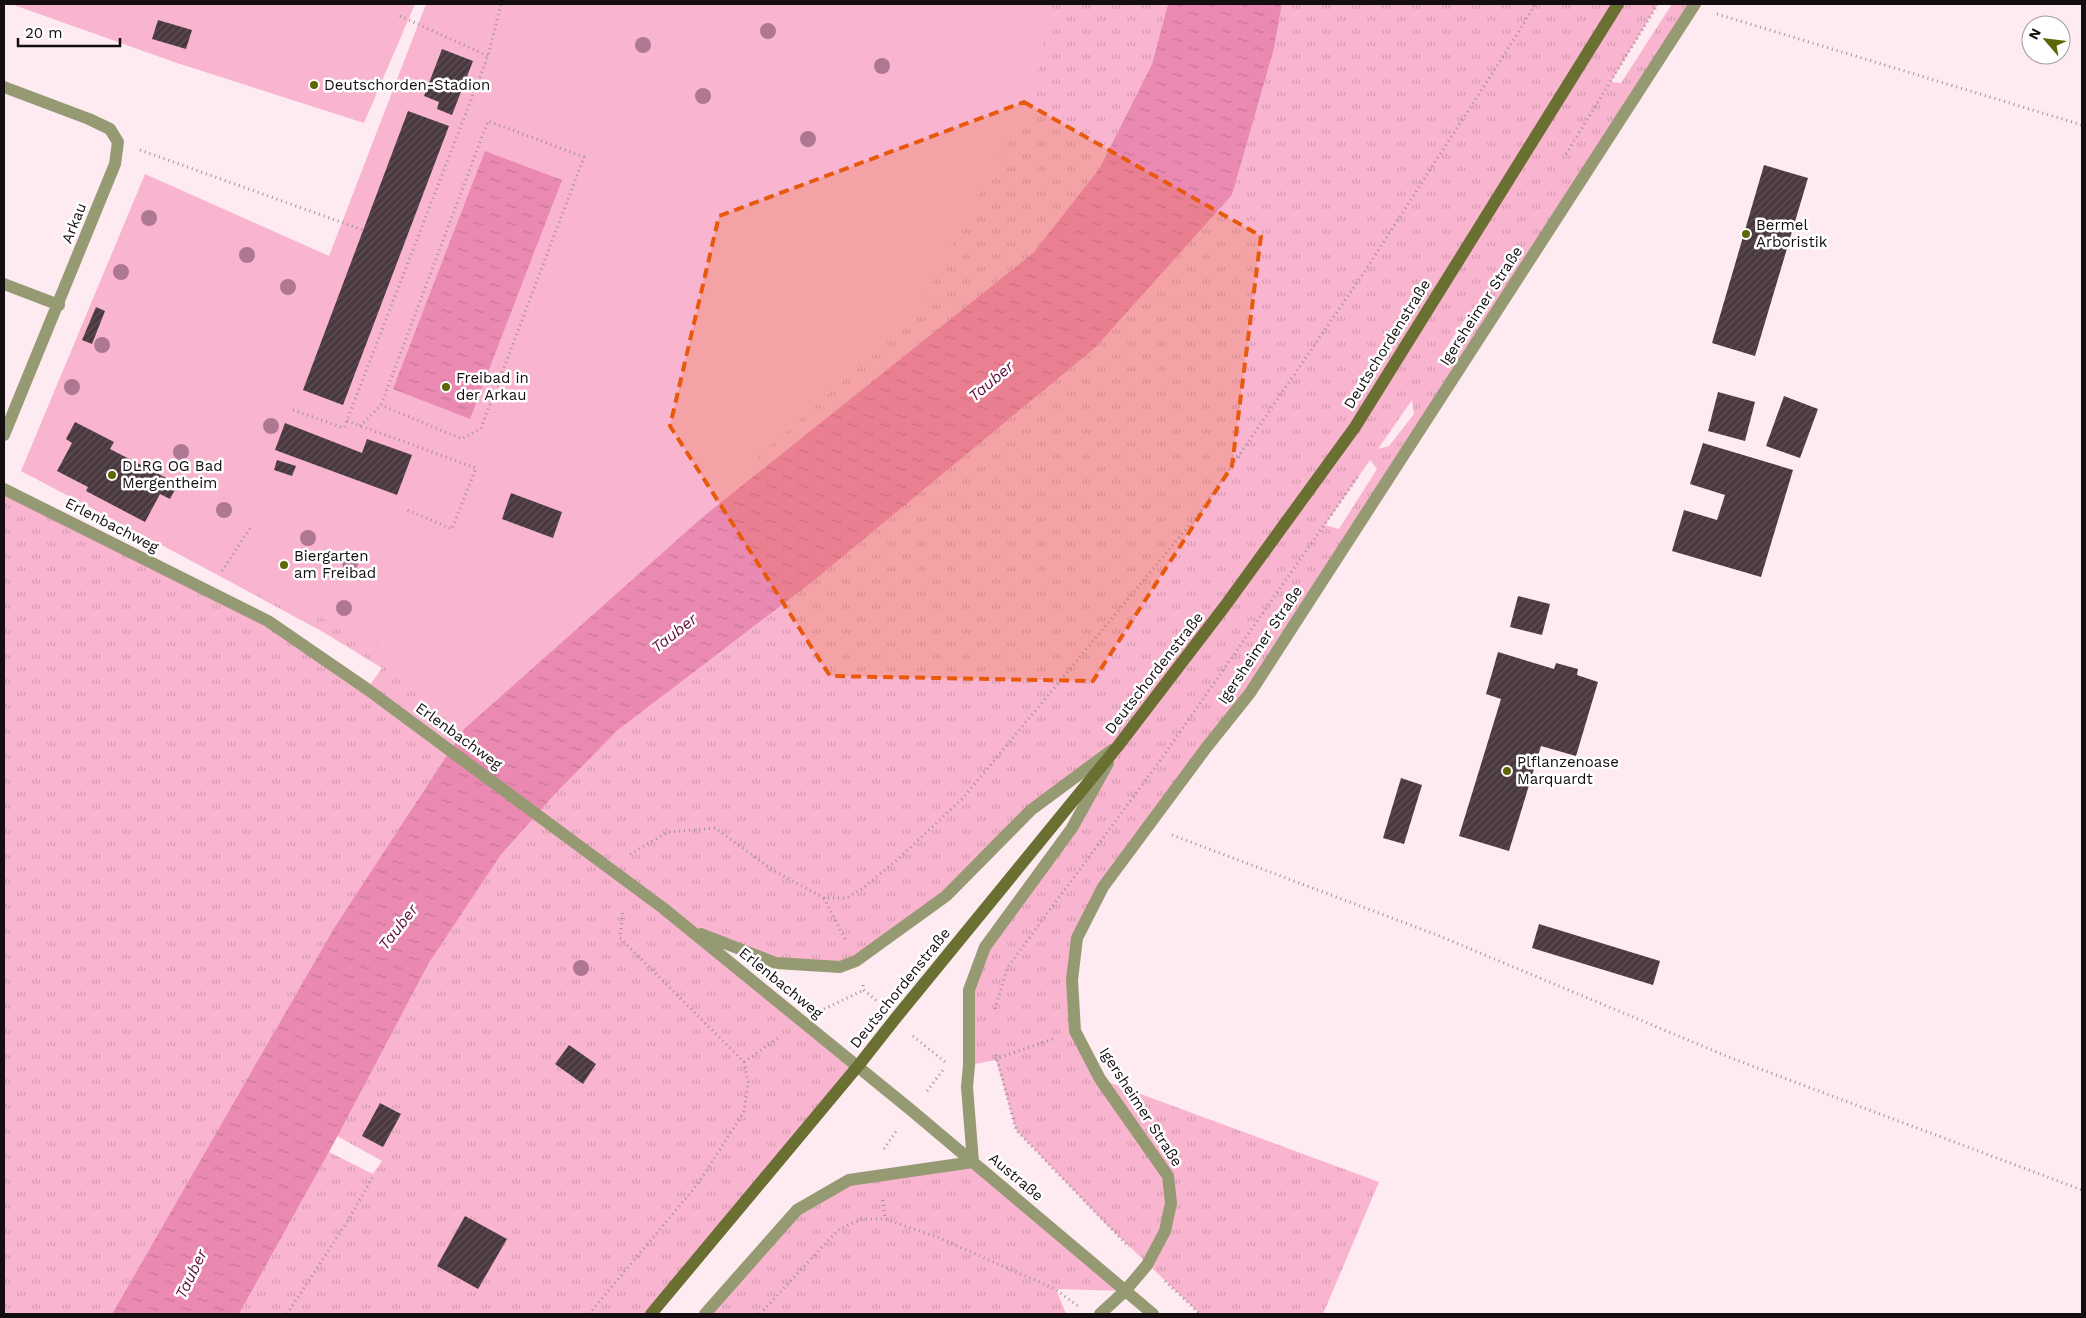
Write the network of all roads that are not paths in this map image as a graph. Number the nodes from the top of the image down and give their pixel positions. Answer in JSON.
{"nodes":[{"id":1,"x":1618,"y":4,"type":"edge"},
{"id":2,"x":1694,"y":5,"type":"edge"},
{"id":3,"x":4,"y":88,"type":"edge"},
{"id":4,"x":4,"y":284,"type":"edge"},
{"id":5,"x":59,"y":305,"type":"junction"},
{"id":6,"x":4,"y":434,"type":"edge"},
{"id":7,"x":4,"y":489,"type":"edge"},
{"id":8,"x":1118,"y":746,"type":"junction"},
{"id":9,"x":689,"y":930,"type":"junction"},
{"id":10,"x":858,"y":1066,"type":"junction"},
{"id":11,"x":973,"y":1162,"type":"junction"},
{"id":12,"x":1125,"y":1291,"type":"junction"},
{"id":13,"x":651,"y":1314,"type":"edge"},
{"id":14,"x":705,"y":1314,"type":"edge"},
{"id":15,"x":1100,"y":1314,"type":"edge"},
{"id":16,"x":1153,"y":1314,"type":"edge"}],
"edges":[{"from":1,"to":8,"type":"street","name":"Deutschordenstraße"},
{"from":2,"to":12,"type":"street","name":"Igersheimer Straße"},
{"from":3,"to":5,"type":"street","name":"Arkau"},
{"from":4,"to":5,"type":"street"},
{"from":5,"to":6,"type":"street","name":"Arkau"},
{"from":7,"to":9,"type":"street","name":"Erlenbachweg"},
{"from":8,"to":9,"type":"street"},
{"from":8,"to":10,"type":"street","name":"Deutschordenstraße"},
{"from":8,"to":11,"type":"street"},
{"from":9,"to":10,"type":"street","name":"Erlenbachweg"},
{"from":10,"to":11,"type":"street","name":"Austraße"},
{"from":10,"to":13,"type":"street","name":"Deutschordenstraße"},
{"from":11,"to":12,"type":"street","name":"Austraße"},
{"from":11,"to":14,"type":"street"},
{"from":12,"to":15,"type":"street","name":"Igersheimer Straße"},
{"from":12,"to":16,"type":"street","name":"Austraße"}]}
